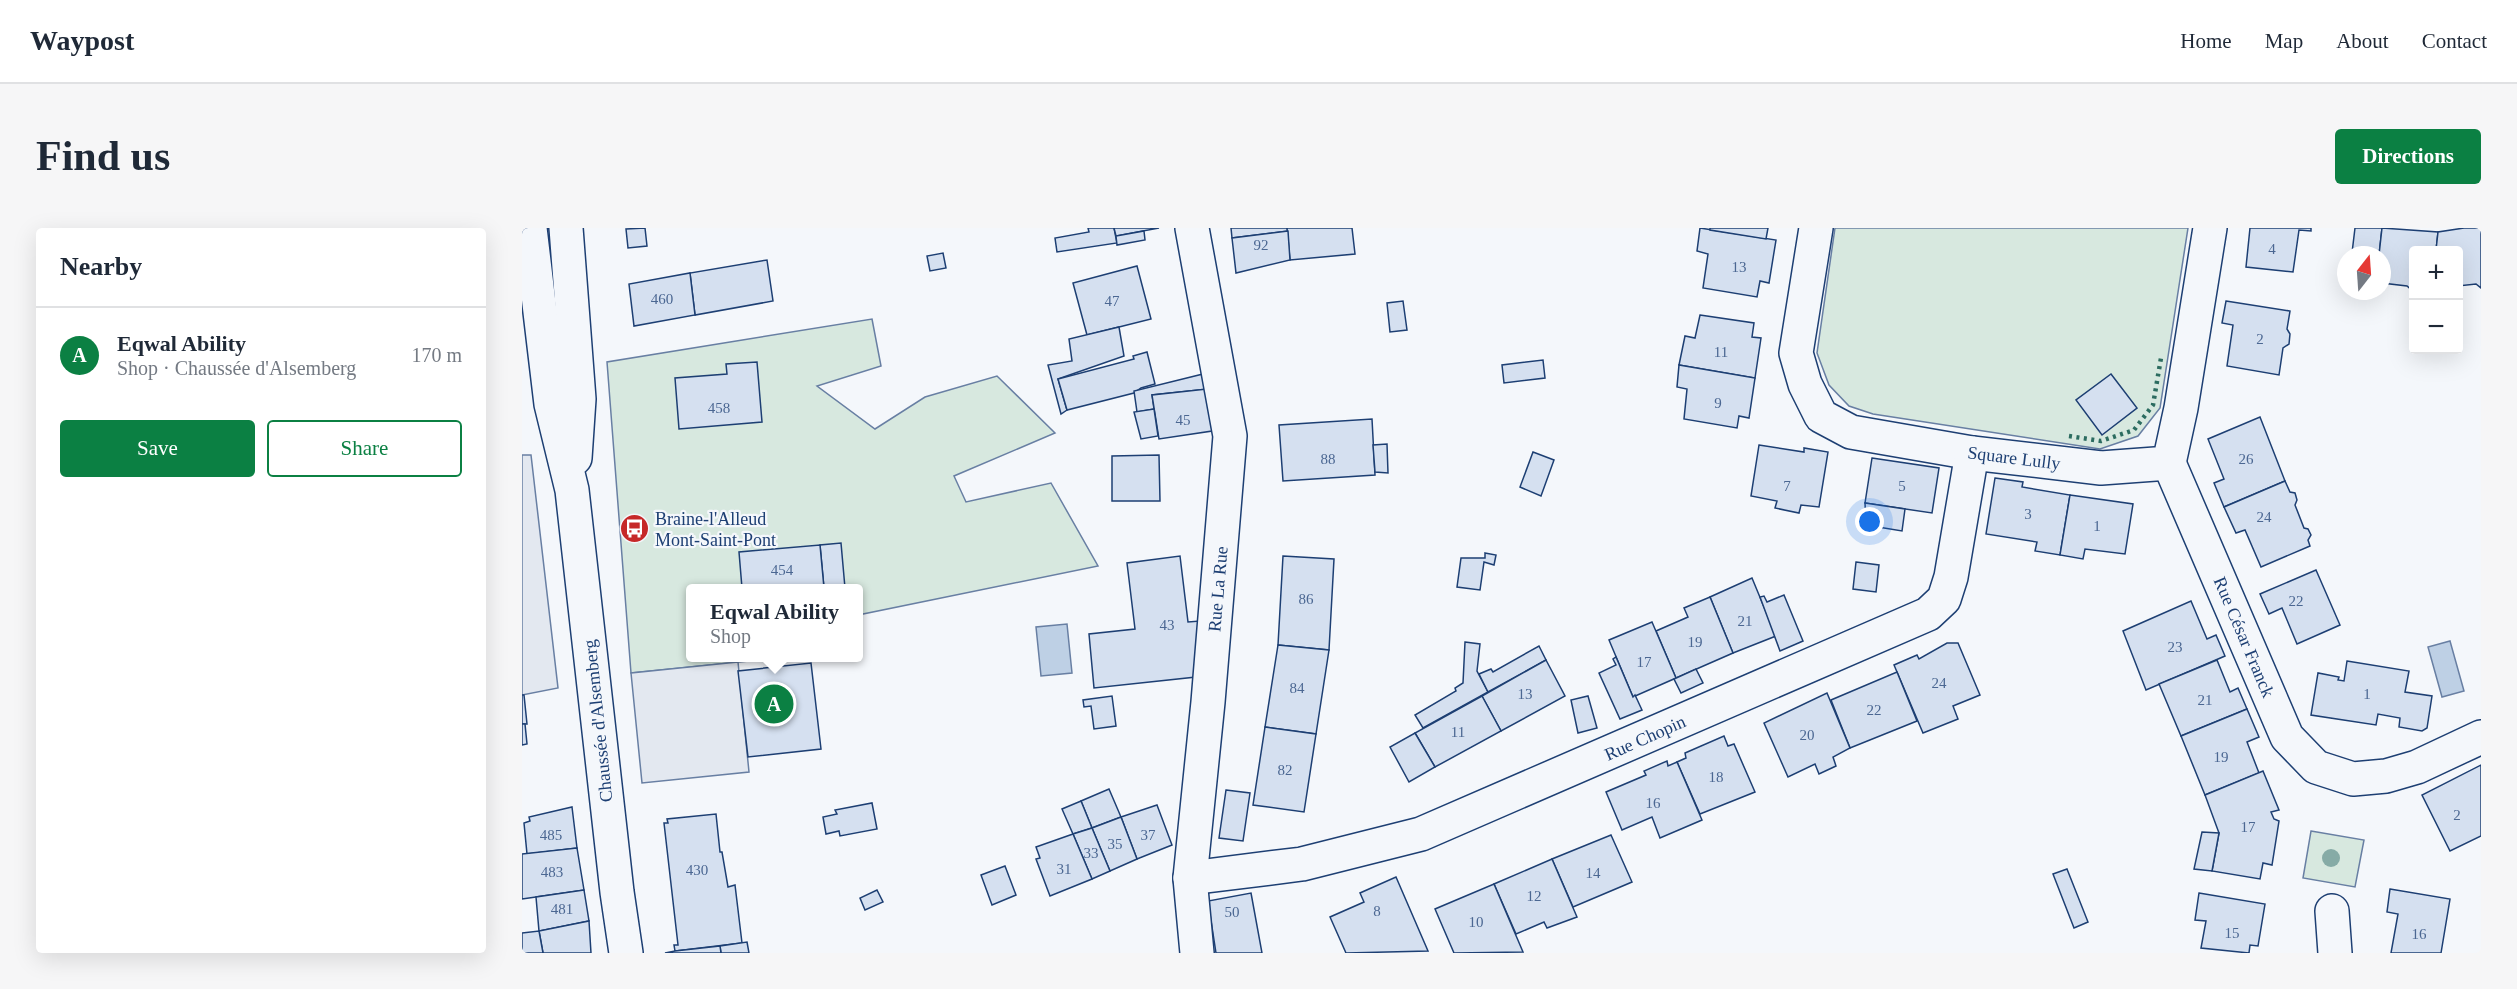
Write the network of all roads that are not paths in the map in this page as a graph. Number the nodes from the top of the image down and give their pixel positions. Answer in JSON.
{"nodes":[{"id":1,"x":530,"y":228,"type":"edge"},
{"id":2,"x":566,"y":228,"type":"edge"},
{"id":3,"x":1192,"y":228,"type":"edge"},
{"id":4,"x":1816,"y":228,"type":"edge"},
{"id":5,"x":2210,"y":228,"type":"edge"},
{"id":6,"x":530,"y":304,"type":"edge"},
{"id":7,"x":1972,"y":453,"type":"junction"},
{"id":8,"x":2169,"y":463,"type":"junction"},
{"id":9,"x":572,"y":489,"type":"junction"},
{"id":10,"x":2481,"y":736,"type":"edge"},
{"id":11,"x":1190,"y":878,"type":"junction"},
{"id":12,"x":2332,"y":911,"type":"dead end"},
{"id":13,"x":626,"y":953,"type":"edge"},
{"id":14,"x":1197,"y":953,"type":"edge"},
{"id":15,"x":2335,"y":953,"type":"edge"}],
"edges":[{"from":1,"to":6,"type":"street","name":"Chaussée d'Alsemberg"},
{"from":2,"to":9,"type":"street","name":"Chaussée d'Alsemberg"},
{"from":3,"to":11,"type":"street","name":"Rue La Rue"},
{"from":4,"to":7,"type":"street","name":"Square Lully"},
{"from":5,"to":8,"type":"street"},
{"from":6,"to":9,"type":"street","name":"Chaussée d'Alsemberg"},
{"from":7,"to":8,"type":"street","name":"Square Lully"},
{"from":7,"to":11,"type":"street","name":"Rue Chopin"},
{"from":8,"to":10,"type":"street","name":"Rue César Franck"},
{"from":9,"to":13,"type":"street","name":"Chaussée d'Alsemberg"},
{"from":11,"to":14,"type":"street","name":"Rue La Rue"},
{"from":12,"to":15,"type":"street"}]}
